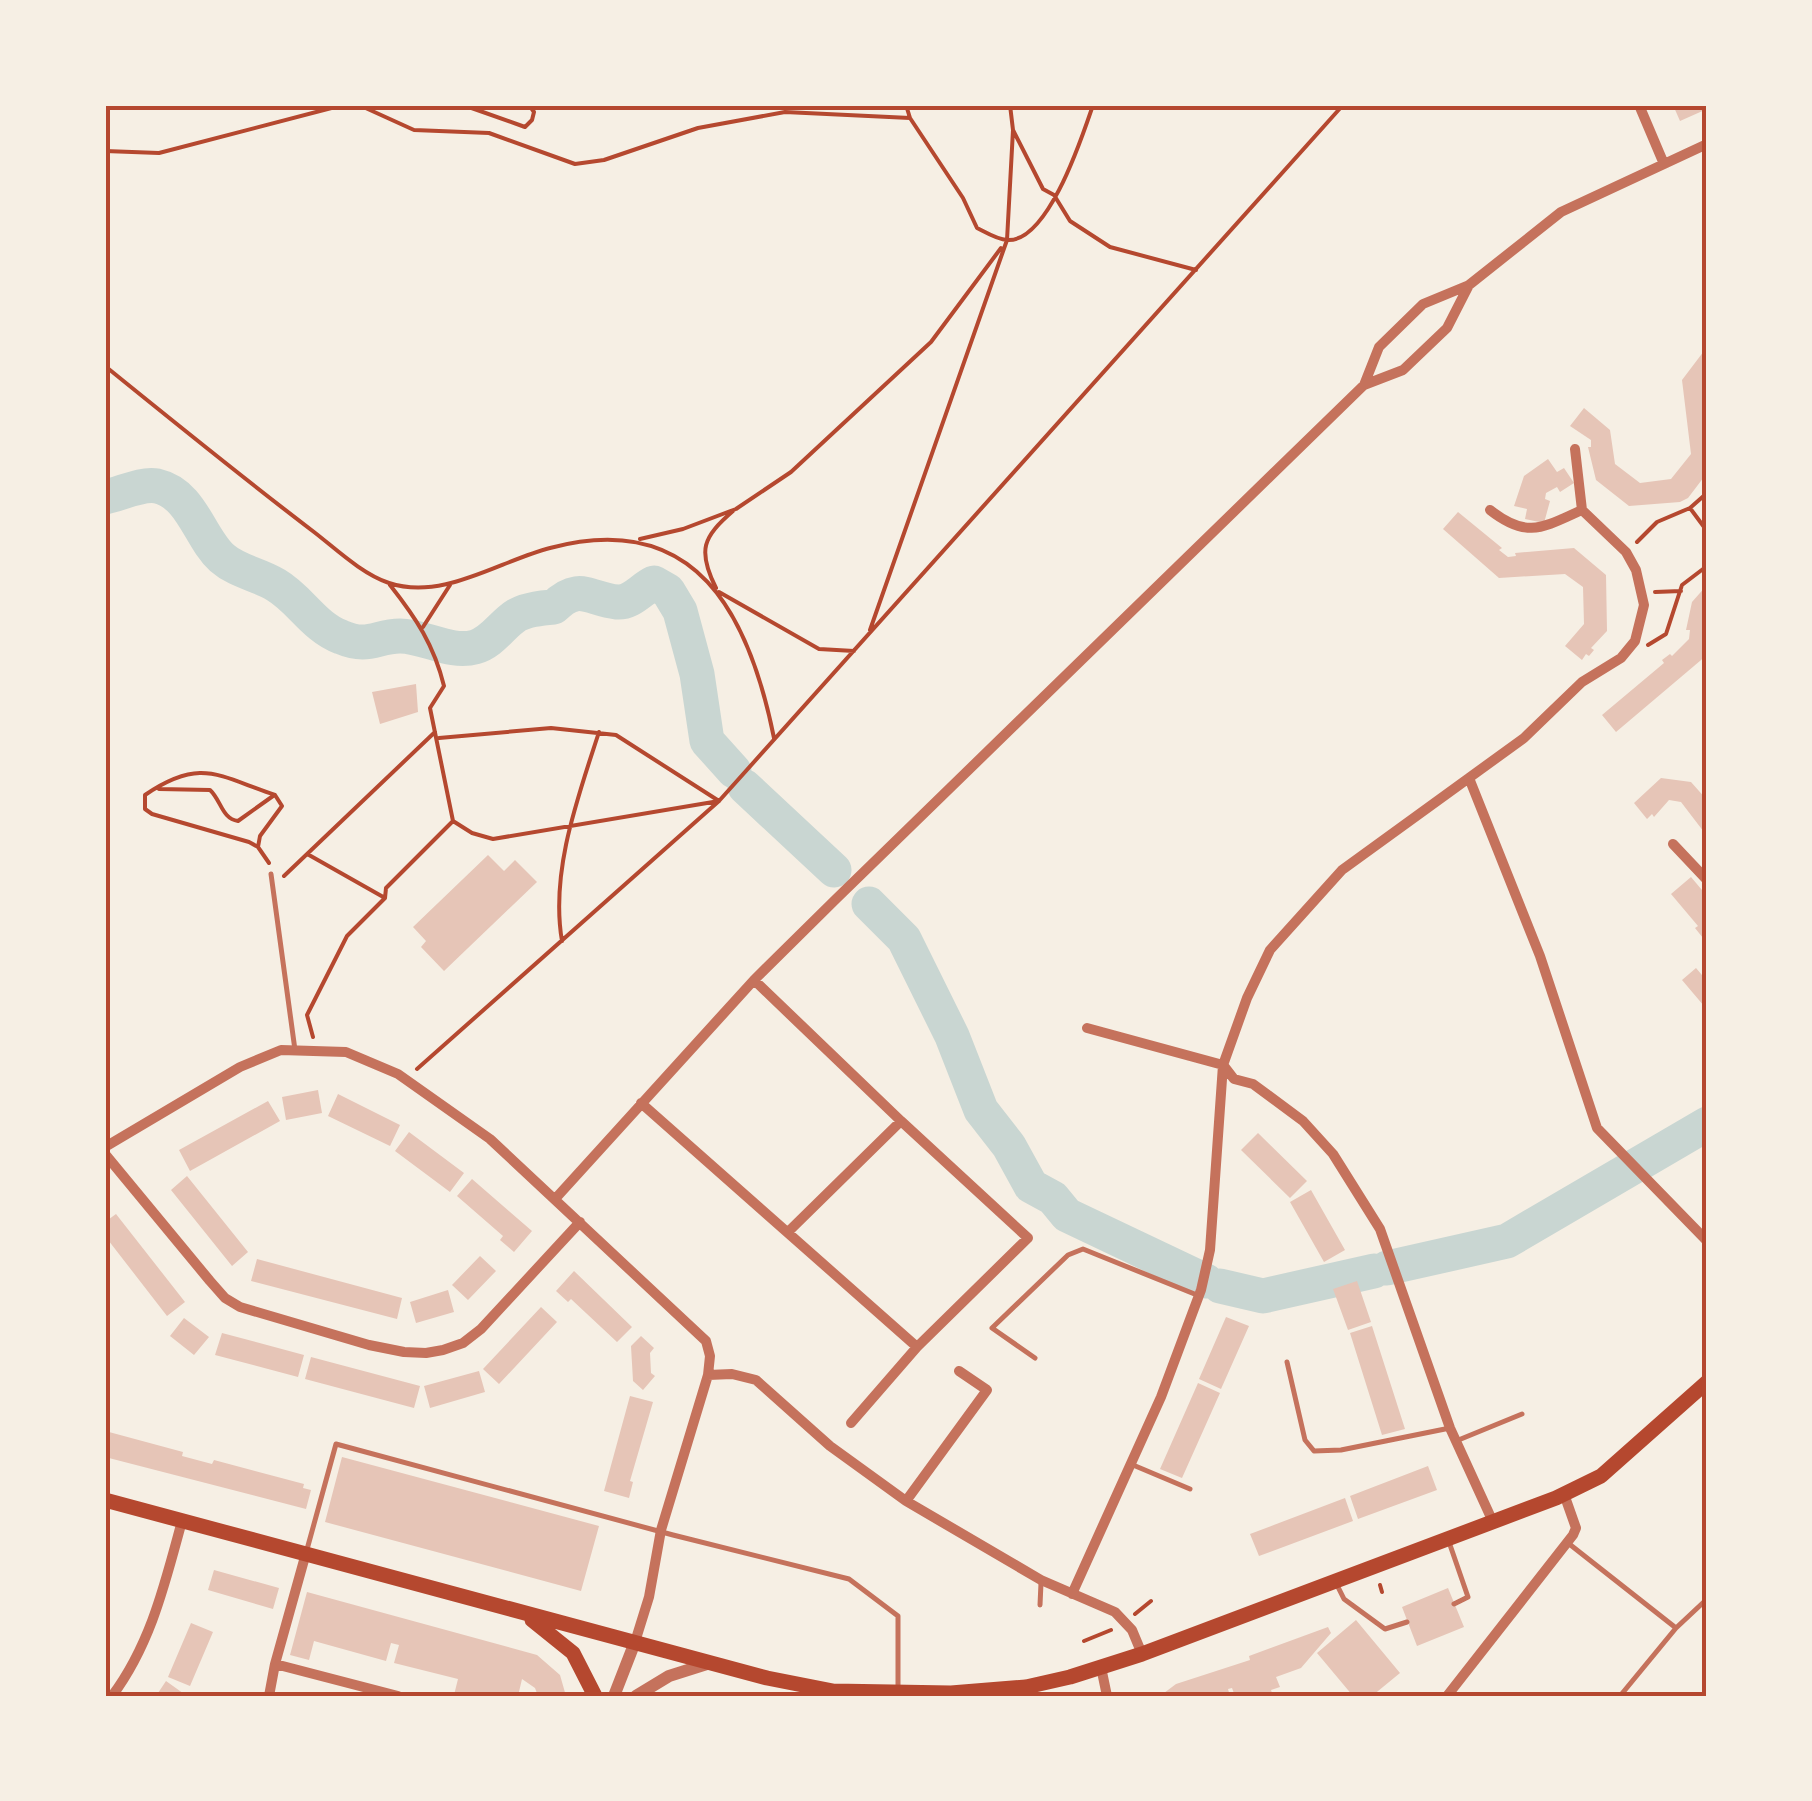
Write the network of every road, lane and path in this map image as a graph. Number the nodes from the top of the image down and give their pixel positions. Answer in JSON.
{"nodes":[{"id":1,"x":343,"y":105,"type":"edge"},
{"id":2,"x":359,"y":105,"type":"edge"},
{"id":3,"x":463,"y":105,"type":"edge"},
{"id":4,"x":529,"y":105,"type":"edge"},
{"id":5,"x":906,"y":105,"type":"edge"},
{"id":6,"x":1010,"y":105,"type":"edge"},
{"id":7,"x":1093,"y":105,"type":"edge"},
{"id":8,"x":1343,"y":105,"type":"edge"},
{"id":9,"x":1639,"y":105,"type":"edge"},
{"id":10,"x":910,"y":118,"type":"junction"},
{"id":11,"x":1012,"y":130,"type":"junction"},
{"id":12,"x":1707,"y":144,"type":"edge"},
{"id":13,"x":105,"y":151,"type":"edge"},
{"id":14,"x":1664,"y":164,"type":"junction"},
{"id":15,"x":1054,"y":195,"type":"junction"},
{"id":16,"x":1006,"y":240,"type":"junction"},
{"id":17,"x":1196,"y":270,"type":"junction"},
{"id":18,"x":1469,"y":285,"type":"junction"},
{"id":19,"x":105,"y":366,"type":"edge"},
{"id":20,"x":1364,"y":385,"type":"junction"},
{"id":21,"x":1575,"y":449,"type":"dead end"},
{"id":22,"x":1707,"y":493,"type":"edge"},
{"id":23,"x":1690,"y":508,"type":"junction"},
{"id":24,"x":736,"y":509,"type":"junction"},
{"id":25,"x":1490,"y":510,"type":"dead end"},
{"id":26,"x":1582,"y":510,"type":"junction"},
{"id":27,"x":1707,"y":531,"type":"edge"},
{"id":28,"x":634,"y":541,"type":"junction"},
{"id":29,"x":1626,"y":552,"type":"junction"},
{"id":30,"x":1707,"y":566,"type":"edge"},
{"id":31,"x":388,"y":583,"type":"junction"},
{"id":32,"x":451,"y":583,"type":"junction"},
{"id":33,"x":1681,"y":591,"type":"junction"},
{"id":34,"x":718,"y":592,"type":"junction"},
{"id":35,"x":1642,"y":593,"type":"junction"},
{"id":36,"x":424,"y":628,"type":"junction"},
{"id":37,"x":868,"y":635,"type":"junction"},
{"id":38,"x":1640,"y":648,"type":"dead end"},
{"id":39,"x":854,"y":650,"type":"junction"},
{"id":40,"x":599,"y":732,"type":"junction"},
{"id":41,"x":436,"y":735,"type":"junction"},
{"id":42,"x":774,"y":738,"type":"junction"},
{"id":43,"x":1469,"y":778,"type":"junction"},
{"id":44,"x":154,"y":789,"type":"junction"},
{"id":45,"x":275,"y":795,"type":"junction"},
{"id":46,"x":719,"y":801,"type":"junction"},
{"id":47,"x":454,"y":822,"type":"junction"},
{"id":48,"x":571,"y":826,"type":"junction"},
{"id":49,"x":1673,"y":844,"type":"dead end"},
{"id":50,"x":258,"y":846,"type":"junction"},
{"id":51,"x":309,"y":855,"type":"junction"},
{"id":52,"x":270,"y":874,"type":"junction"},
{"id":53,"x":1707,"y":880,"type":"edge"},
{"id":54,"x":386,"y":898,"type":"junction"},
{"id":55,"x":562,"y":941,"type":"junction"},
{"id":56,"x":754,"y":980,"type":"junction"},
{"id":57,"x":1087,"y":1028,"type":"dead end"},
{"id":58,"x":294,"y":1050,"type":"junction"},
{"id":59,"x":316,"y":1050,"type":"junction"},
{"id":60,"x":1224,"y":1065,"type":"junction"},
{"id":61,"x":416,"y":1069,"type":"dead end"},
{"id":62,"x":641,"y":1103,"type":"junction"},
{"id":63,"x":901,"y":1120,"type":"junction"},
{"id":64,"x":105,"y":1150,"type":"edge"},
{"id":65,"x":556,"y":1199,"type":"junction"},
{"id":66,"x":580,"y":1222,"type":"junction"},
{"id":67,"x":789,"y":1230,"type":"junction"},
{"id":68,"x":1707,"y":1241,"type":"edge"},
{"id":69,"x":1200,"y":1293,"type":"junction"},
{"id":70,"x":917,"y":1347,"type":"junction"},
{"id":71,"x":1034,"y":1358,"type":"dead end"},
{"id":72,"x":1286,"y":1362,"type":"dead end"},
{"id":73,"x":959,"y":1370,"type":"dead end"},
{"id":74,"x":708,"y":1375,"type":"junction"},
{"id":75,"x":1707,"y":1382,"type":"edge"},
{"id":76,"x":1522,"y":1414,"type":"dead end"},
{"id":77,"x":851,"y":1423,"type":"dead end"},
{"id":78,"x":1450,"y":1428,"type":"junction"},
{"id":79,"x":1455,"y":1441,"type":"junction"},
{"id":80,"x":1130,"y":1463,"type":"junction"},
{"id":81,"x":1190,"y":1489,"type":"dead end"},
{"id":82,"x":1564,"y":1494,"type":"junction"},
{"id":83,"x":105,"y":1500,"type":"edge"},
{"id":84,"x":906,"y":1500,"type":"junction"},
{"id":85,"x":182,"y":1522,"type":"junction"},
{"id":86,"x":1492,"y":1522,"type":"junction"},
{"id":87,"x":661,"y":1530,"type":"junction"},
{"id":88,"x":1448,"y":1539,"type":"junction"},
{"id":89,"x":1568,"y":1543,"type":"junction"},
{"id":90,"x":306,"y":1552,"type":"junction"},
{"id":91,"x":1041,"y":1580,"type":"junction"},
{"id":92,"x":1335,"y":1580,"type":"junction"},
{"id":93,"x":1072,"y":1594,"type":"junction"},
{"id":94,"x":1707,"y":1600,"type":"edge"},
{"id":95,"x":1454,"y":1604,"type":"dead end"},
{"id":96,"x":1040,"y":1605,"type":"dead end"},
{"id":97,"x":516,"y":1610,"type":"junction"},
{"id":98,"x":1408,"y":1622,"type":"dead end"},
{"id":99,"x":1676,"y":1628,"type":"junction"},
{"id":100,"x":635,"y":1642,"type":"junction"},
{"id":101,"x":1142,"y":1654,"type":"junction"},
{"id":102,"x":710,"y":1663,"type":"junction"},
{"id":103,"x":276,"y":1664,"type":"junction"},
{"id":104,"x":1101,"y":1667,"type":"junction"},
{"id":105,"x":898,"y":1692,"type":"junction"},
{"id":106,"x":112,"y":1696,"type":"edge"},
{"id":107,"x":268,"y":1696,"type":"edge"},
{"id":108,"x":398,"y":1696,"type":"edge"},
{"id":109,"x":595,"y":1696,"type":"edge"},
{"id":110,"x":614,"y":1696,"type":"edge"},
{"id":111,"x":636,"y":1696,"type":"edge"},
{"id":112,"x":1107,"y":1696,"type":"edge"},
{"id":113,"x":1447,"y":1696,"type":"edge"},
{"id":114,"x":1620,"y":1696,"type":"edge"}],
"edges":[{"from":1,"to":13,"type":"path"},
{"from":2,"to":10,"type":"path"},
{"from":3,"to":4,"type":"path"},
{"from":5,"to":10,"type":"path"},
{"from":6,"to":11,"type":"path"},
{"from":7,"to":15,"type":"path"},
{"from":8,"to":17,"type":"path"},
{"from":9,"to":14,"type":"street"},
{"from":10,"to":16,"type":"path"},
{"from":11,"to":15,"type":"path"},
{"from":11,"to":16,"type":"path"},
{"from":12,"to":14,"type":"street"},
{"from":14,"to":18,"type":"street"},
{"from":15,"to":16,"type":"path"},
{"from":15,"to":17,"type":"path"},
{"from":16,"to":24,"type":"path"},
{"from":16,"to":37,"type":"path"},
{"from":17,"to":37,"type":"path"},
{"from":18,"to":20,"type":"street"},
{"from":18,"to":20,"type":"street"},
{"from":19,"to":31,"type":"path"},
{"from":20,"to":56,"type":"street"},
{"from":21,"to":26,"type":"street"},
{"from":22,"to":23,"type":"path"},
{"from":23,"to":27,"type":"path"},
{"from":23,"to":29,"type":"path"},
{"from":24,"to":28,"type":"path"},
{"from":24,"to":34,"type":"path"},
{"from":25,"to":26,"type":"street"},
{"from":26,"to":29,"type":"street"},
{"from":28,"to":32,"type":"path"},
{"from":28,"to":34,"type":"path"},
{"from":29,"to":35,"type":"street"},
{"from":30,"to":33,"type":"path"},
{"from":31,"to":32,"type":"path"},
{"from":31,"to":36,"type":"path"},
{"from":32,"to":36,"type":"path"},
{"from":33,"to":35,"type":"path"},
{"from":33,"to":38,"type":"path"},
{"from":34,"to":39,"type":"path"},
{"from":34,"to":42,"type":"path"},
{"from":35,"to":43,"type":"street"},
{"from":36,"to":41,"type":"path"},
{"from":37,"to":39,"type":"path"},
{"from":39,"to":42,"type":"path"},
{"from":40,"to":41,"type":"path"},
{"from":40,"to":46,"type":"path"},
{"from":40,"to":48,"type":"path"},
{"from":41,"to":47,"type":"path"},
{"from":41,"to":51,"type":"path"},
{"from":42,"to":46,"type":"path"},
{"from":43,"to":60,"type":"street"},
{"from":43,"to":68,"type":"street"},
{"from":44,"to":45,"type":"path"},
{"from":44,"to":45,"type":"path"},
{"from":44,"to":50,"type":"path"},
{"from":45,"to":50,"type":"path"},
{"from":46,"to":48,"type":"path"},
{"from":46,"to":55,"type":"path"},
{"from":47,"to":48,"type":"path"},
{"from":47,"to":54,"type":"path"},
{"from":48,"to":55,"type":"path"},
{"from":49,"to":53,"type":"street"},
{"from":50,"to":52,"type":"path"},
{"from":51,"to":52,"type":"path"},
{"from":51,"to":54,"type":"path"},
{"from":52,"to":58,"type":"lane"},
{"from":54,"to":59,"type":"path"},
{"from":55,"to":61,"type":"path"},
{"from":56,"to":62,"type":"street"},
{"from":56,"to":63,"type":"street"},
{"from":57,"to":60,"type":"street"},
{"from":58,"to":59,"type":"street"},
{"from":58,"to":64,"type":"street"},
{"from":59,"to":65,"type":"street"},
{"from":60,"to":69,"type":"street"},
{"from":60,"to":78,"type":"street"},
{"from":62,"to":65,"type":"street"},
{"from":62,"to":67,"type":"street"},
{"from":63,"to":67,"type":"street"},
{"from":63,"to":70,"type":"street"},
{"from":64,"to":66,"type":"street"},
{"from":65,"to":66,"type":"street"},
{"from":66,"to":74,"type":"street"},
{"from":67,"to":70,"type":"street"},
{"from":69,"to":71,"type":"lane"},
{"from":69,"to":80,"type":"street"},
{"from":70,"to":77,"type":"street"},
{"from":72,"to":78,"type":"lane"},
{"from":73,"to":84,"type":"street"},
{"from":74,"to":84,"type":"street"},
{"from":74,"to":87,"type":"street"},
{"from":75,"to":82,"type":"main road"},
{"from":76,"to":79,"type":"lane"},
{"from":78,"to":79,"type":"street"},
{"from":79,"to":86,"type":"street"},
{"from":80,"to":81,"type":"lane"},
{"from":80,"to":93,"type":"street"},
{"from":82,"to":86,"type":"main road"},
{"from":82,"to":89,"type":"street"},
{"from":83,"to":85,"type":"main road"},
{"from":84,"to":91,"type":"street"},
{"from":85,"to":90,"type":"main road"},
{"from":85,"to":106,"type":"street"},
{"from":86,"to":88,"type":"main road"},
{"from":87,"to":90,"type":"lane"},
{"from":87,"to":100,"type":"street"},
{"from":87,"to":105,"type":"lane"},
{"from":88,"to":92,"type":"main road"},
{"from":88,"to":95,"type":"lane"},
{"from":89,"to":99,"type":"lane"},
{"from":89,"to":113,"type":"street"},
{"from":90,"to":97,"type":"main road"},
{"from":90,"to":103,"type":"street"},
{"from":91,"to":93,"type":"street"},
{"from":91,"to":96,"type":"lane"},
{"from":92,"to":98,"type":"lane"},
{"from":92,"to":101,"type":"main road"},
{"from":93,"to":101,"type":"street"},
{"from":94,"to":99,"type":"lane"},
{"from":97,"to":100,"type":"main road"},
{"from":97,"to":109,"type":"main road"},
{"from":99,"to":114,"type":"lane"},
{"from":100,"to":102,"type":"main road"},
{"from":100,"to":110,"type":"street"},
{"from":101,"to":104,"type":"main road"},
{"from":102,"to":105,"type":"main road"},
{"from":102,"to":111,"type":"street"},
{"from":103,"to":107,"type":"street"},
{"from":103,"to":108,"type":"street"},
{"from":104,"to":105,"type":"main road"},
{"from":104,"to":112,"type":"street"}]}
